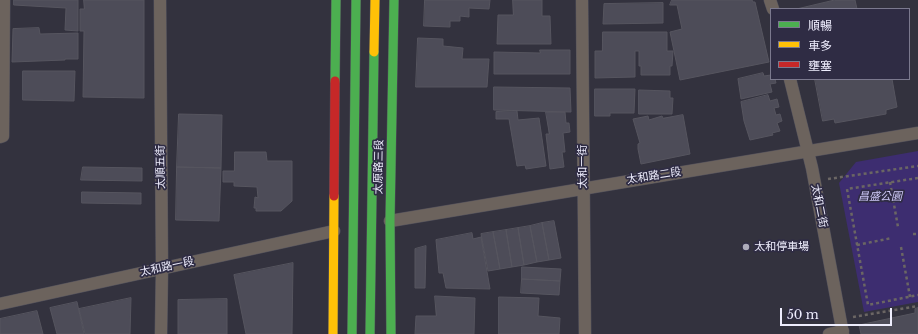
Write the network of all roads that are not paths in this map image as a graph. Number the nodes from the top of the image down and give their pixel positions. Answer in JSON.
{"nodes":[{"id":1,"x":4,"y":0,"type":"edge"},
{"id":2,"x":160,"y":0,"type":"edge"},
{"id":3,"x":336,"y":0,"type":"edge"},
{"id":4,"x":356,"y":0,"type":"edge"},
{"id":5,"x":375,"y":0,"type":"edge"},
{"id":6,"x":394,"y":0,"type":"edge"},
{"id":7,"x":582,"y":0,"type":"edge"},
{"id":8,"x":790,"y":80,"type":"edge"},
{"id":9,"x":918,"y":133,"type":"edge"},
{"id":10,"x":0,"y":137,"type":"edge"},
{"id":11,"x":807,"y":150,"type":"junction"},
{"id":12,"x":583,"y":188,"type":"junction"},
{"id":13,"x":390,"y":221,"type":"junction"},
{"id":14,"x":334,"y":231,"type":"junction"},
{"id":15,"x":162,"y":268,"type":"junction"},
{"id":16,"x":0,"y":304,"type":"edge"},
{"id":17,"x":843,"y":333,"type":"edge"},
{"id":18,"x":161,"y":334,"type":"edge"},
{"id":19,"x":333,"y":334,"type":"edge"},
{"id":20,"x":352,"y":334,"type":"edge"},
{"id":21,"x":370,"y":334,"type":"edge"},
{"id":22,"x":391,"y":334,"type":"edge"},
{"id":23,"x":585,"y":334,"type":"edge"},
{"id":24,"x":829,"y":334,"type":"edge"}],
"edges":[{"from":1,"to":10,"type":"street"},
{"from":2,"to":15,"type":"street","name":"太順五街"},
{"from":3,"to":14,"type":"main road"},
{"from":4,"to":20,"type":"main road"},
{"from":5,"to":21,"type":"main road","name":"太原路三段"},
{"from":6,"to":13,"type":"main road","name":"太原路三段"},
{"from":7,"to":12,"type":"street","name":"太和一街"},
{"from":8,"to":11,"type":"street","name":"太和二街"},
{"from":9,"to":11,"type":"street","name":"太和路二段"},
{"from":11,"to":12,"type":"street","name":"太和路二段"},
{"from":11,"to":17,"type":"street","name":"太和二街"},
{"from":12,"to":13,"type":"street","name":"太和路二段"},
{"from":12,"to":23,"type":"street","name":"太和一街"},
{"from":13,"to":22,"type":"main road","name":"太原路三段"},
{"from":14,"to":15,"type":"street","name":"太和路一段"},
{"from":14,"to":19,"type":"main road"},
{"from":15,"to":16,"type":"street","name":"太和路一段"},
{"from":15,"to":18,"type":"street","name":"太順五街"},
{"from":17,"to":24,"type":"street"}]}
